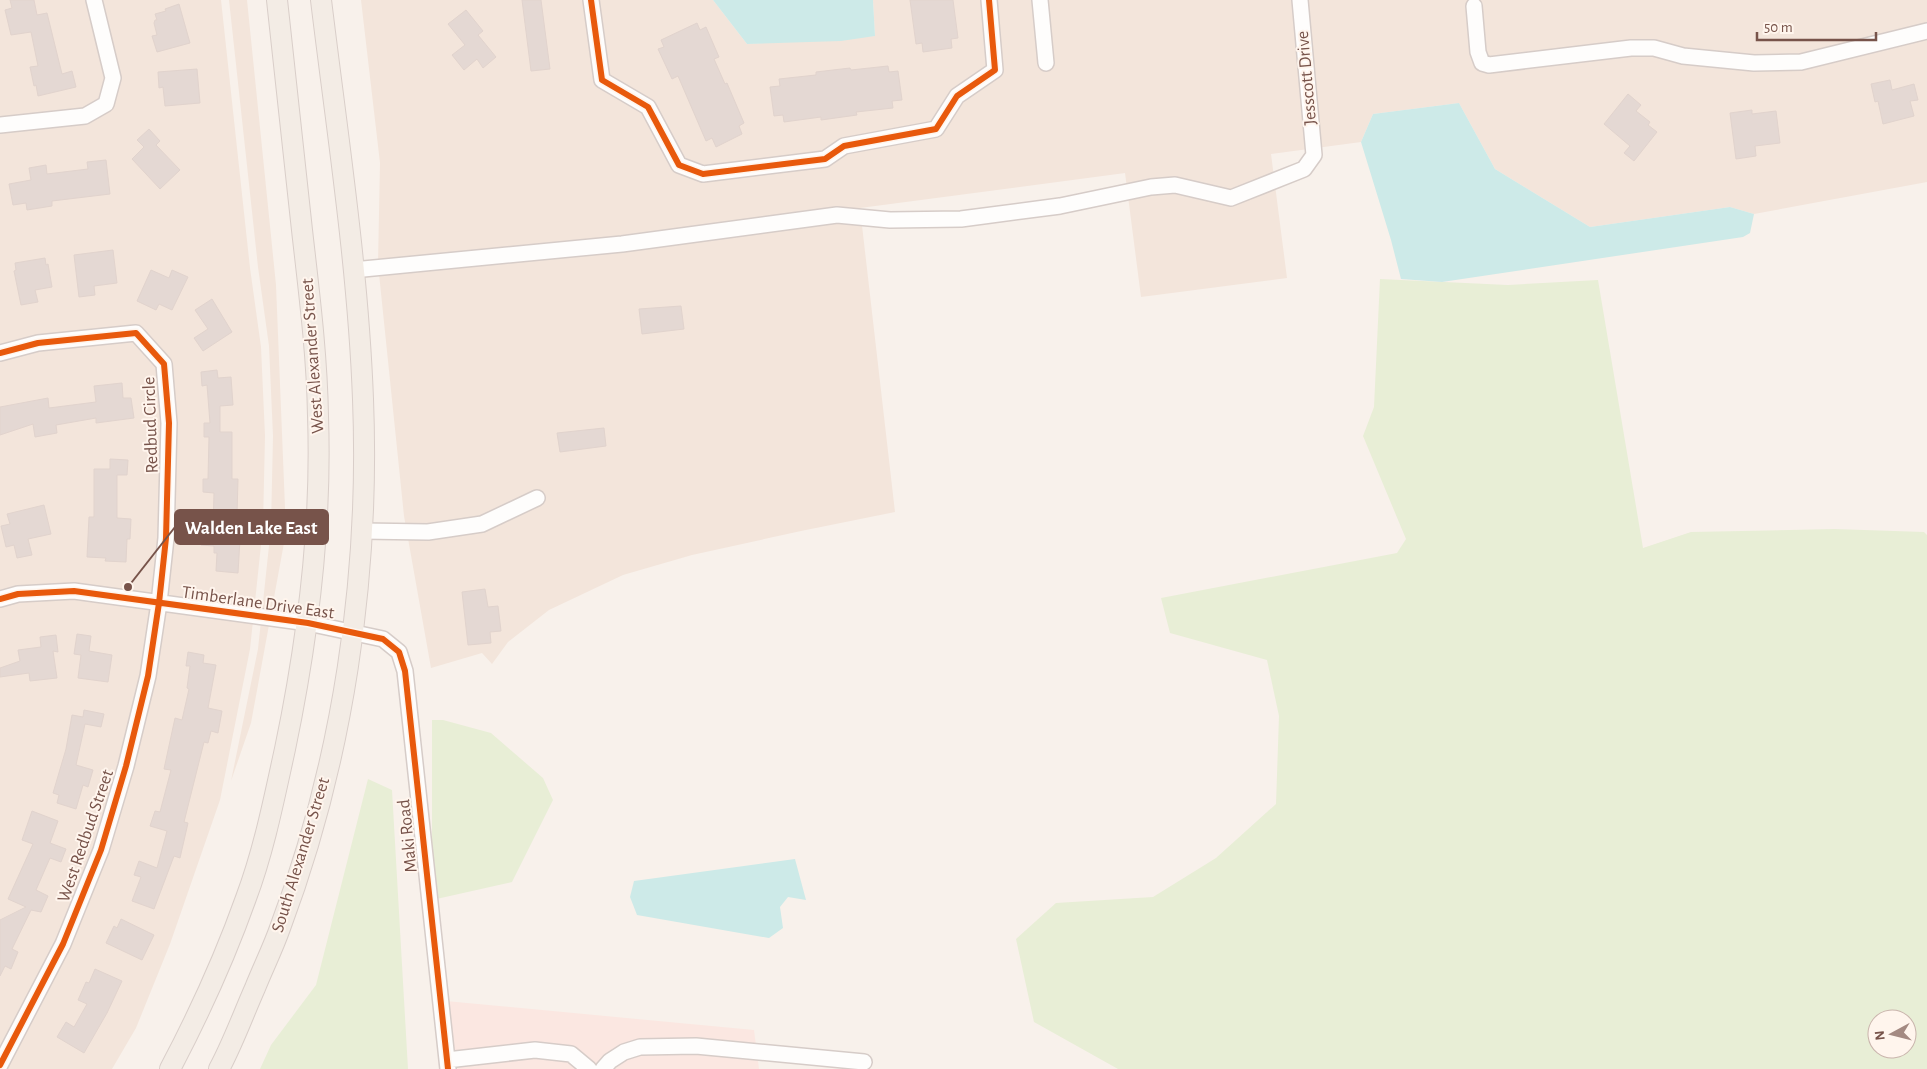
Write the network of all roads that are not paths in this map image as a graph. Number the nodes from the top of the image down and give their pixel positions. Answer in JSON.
{"nodes":[{"id":1,"x":94,"y":0,"type":"edge"},
{"id":2,"x":277,"y":0,"type":"edge"},
{"id":3,"x":325,"y":0,"type":"edge"},
{"id":4,"x":591,"y":0,"type":"edge"},
{"id":5,"x":989,"y":0,"type":"edge"},
{"id":6,"x":1040,"y":0,"type":"edge"},
{"id":7,"x":1300,"y":0,"type":"edge"},
{"id":8,"x":1474,"y":6,"type":"dead end"},
{"id":9,"x":1927,"y":31,"type":"edge"},
{"id":10,"x":1046,"y":63,"type":"dead end"},
{"id":11,"x":0,"y":125,"type":"edge"},
{"id":12,"x":353,"y":270,"type":"junction"},
{"id":13,"x":0,"y":353,"type":"edge"},
{"id":14,"x":537,"y":498,"type":"dead end"},
{"id":15,"x":362,"y":531,"type":"junction"},
{"id":16,"x":0,"y":599,"type":"edge"},
{"id":17,"x":159,"y":603,"type":"junction"},
{"id":18,"x":308,"y":623,"type":"junction"},
{"id":19,"x":353,"y":632,"type":"junction"},
{"id":20,"x":864,"y":1062,"type":"dead end"},
{"id":21,"x":448,"y":1064,"type":"edge"},
{"id":22,"x":0,"y":1065,"type":"edge"},
{"id":23,"x":170,"y":1069,"type":"edge"},
{"id":24,"x":220,"y":1069,"type":"edge"},
{"id":25,"x":589,"y":1069,"type":"edge"},
{"id":26,"x":603,"y":1069,"type":"edge"}],
"edges":[{"from":1,"to":11,"type":"street"},
{"from":2,"to":18,"type":"main road","name":"West Alexander Street"},
{"from":3,"to":12,"type":"main road"},
{"from":4,"to":5,"type":"street"},
{"from":6,"to":10,"type":"street"},
{"from":7,"to":12,"type":"street","name":"Jesscott Drive"},
{"from":8,"to":9,"type":"street"},
{"from":12,"to":15,"type":"main road"},
{"from":13,"to":17,"type":"street","name":"Redbud Circle"},
{"from":14,"to":15,"type":"street"},
{"from":15,"to":19,"type":"main road"},
{"from":16,"to":17,"type":"street","name":"Timberlane Drive East"},
{"from":17,"to":18,"type":"street","name":"Timberlane Drive East"},
{"from":17,"to":22,"type":"street","name":"West Redbud Street"},
{"from":18,"to":19,"type":"street","name":"Timberlane Drive East"},
{"from":18,"to":23,"type":"main road","name":"West Alexander Street"},
{"from":19,"to":21,"type":"street","name":"Maki Road"},
{"from":19,"to":24,"type":"main road","name":"South Alexander Street"},
{"from":20,"to":26,"type":"street"},
{"from":21,"to":25,"type":"street"}]}
